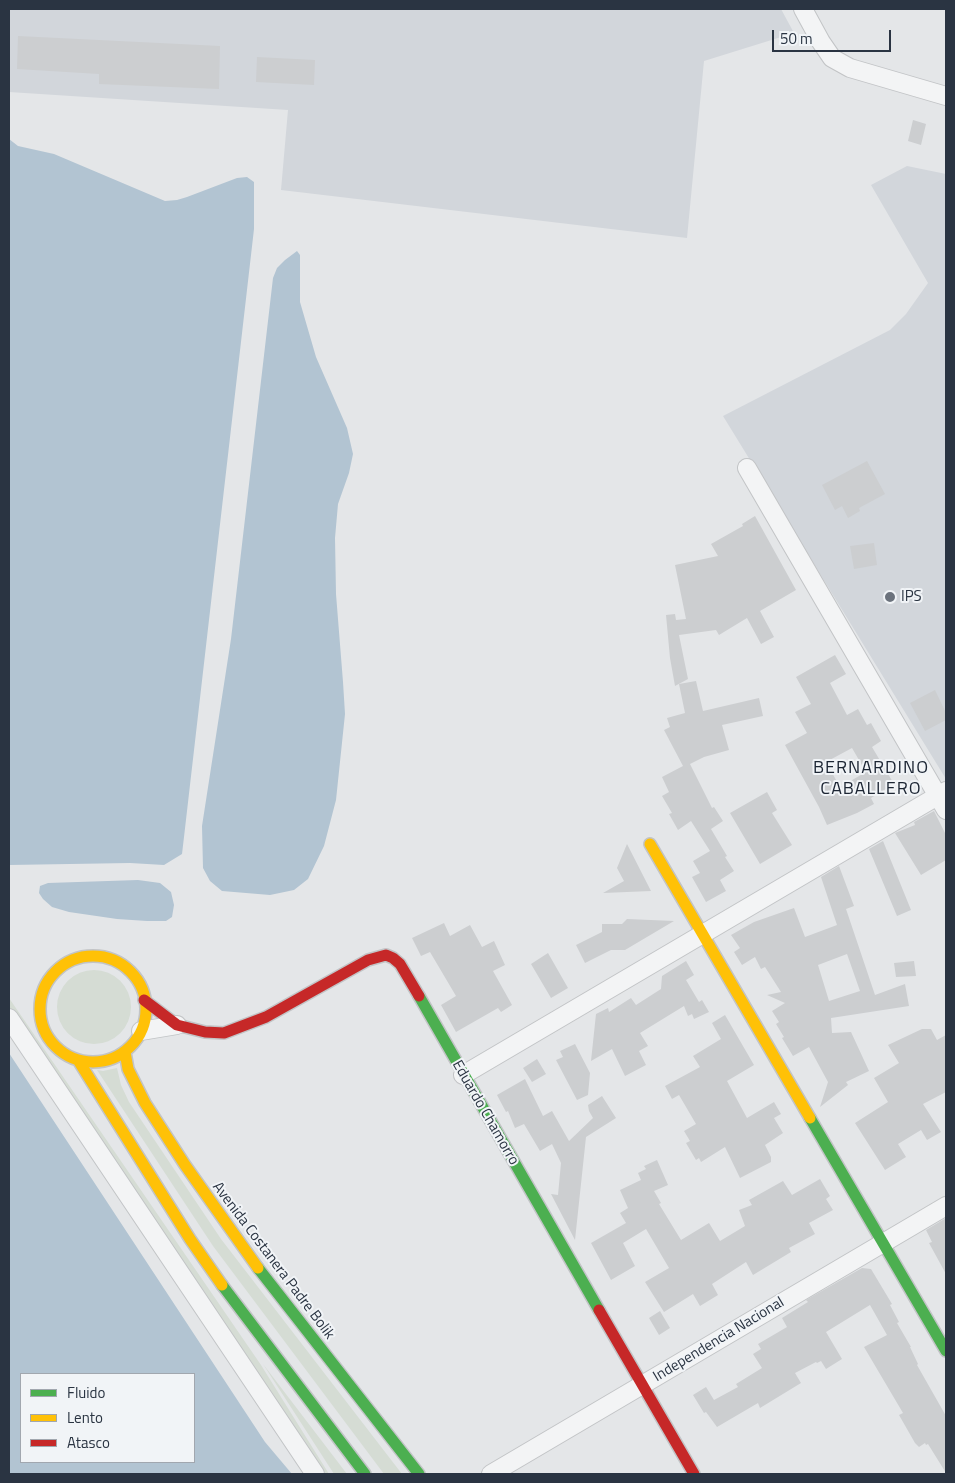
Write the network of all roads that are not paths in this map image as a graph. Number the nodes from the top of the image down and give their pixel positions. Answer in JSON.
{"nodes":[{"id":1,"x":803,"y":9,"type":"edge"},
{"id":2,"x":946,"y":96,"type":"edge"},
{"id":3,"x":748,"y":468,"type":"dead end"},
{"id":4,"x":943,"y":799,"type":"edge"},
{"id":5,"x":650,"y":844,"type":"dead end"},
{"id":6,"x":702,"y":934,"type":"junction"},
{"id":7,"x":144,"y":1000,"type":"junction"},
{"id":8,"x":9,"y":1018,"type":"edge"},
{"id":9,"x":177,"y":1025,"type":"junction"},
{"id":10,"x":141,"y":1032,"type":"junction"},
{"id":11,"x":125,"y":1052,"type":"junction"},
{"id":12,"x":78,"y":1060,"type":"junction"},
{"id":13,"x":463,"y":1075,"type":"junction"},
{"id":14,"x":946,"y":1206,"type":"edge"},
{"id":15,"x":883,"y":1243,"type":"junction"},
{"id":16,"x":946,"y":1351,"type":"edge"},
{"id":17,"x":642,"y":1385,"type":"junction"},
{"id":18,"x":315,"y":1474,"type":"edge"},
{"id":19,"x":365,"y":1474,"type":"edge"},
{"id":20,"x":419,"y":1474,"type":"edge"},
{"id":21,"x":491,"y":1474,"type":"edge"},
{"id":22,"x":694,"y":1474,"type":"edge"}],
"edges":[{"from":1,"to":2,"type":"street"},
{"from":3,"to":4,"type":"street"},
{"from":4,"to":6,"type":"street"},
{"from":5,"to":6,"type":"street"},
{"from":6,"to":13,"type":"street"},
{"from":6,"to":15,"type":"street"},
{"from":7,"to":9,"type":"street","name":"Eduardo Chamorro"},
{"from":7,"to":10,"type":"street"},
{"from":7,"to":12,"type":"street"},
{"from":8,"to":18,"type":"street"},
{"from":9,"to":10,"type":"street","name":"Eduardo Chamorro"},
{"from":9,"to":13,"type":"street","name":"Eduardo Chamorro"},
{"from":10,"to":11,"type":"street"},
{"from":11,"to":12,"type":"street"},
{"from":11,"to":20,"type":"street","name":"Avenida Costanera Padre Bolik"},
{"from":12,"to":19,"type":"street"},
{"from":13,"to":17,"type":"street","name":"Eduardo Chamorro"},
{"from":14,"to":15,"type":"street","name":"Independencia Nacional"},
{"from":15,"to":16,"type":"street"},
{"from":15,"to":17,"type":"street","name":"Independencia Nacional"},
{"from":17,"to":21,"type":"street","name":"Independencia Nacional"},
{"from":17,"to":22,"type":"street","name":"Eduardo Chamorro"}]}
